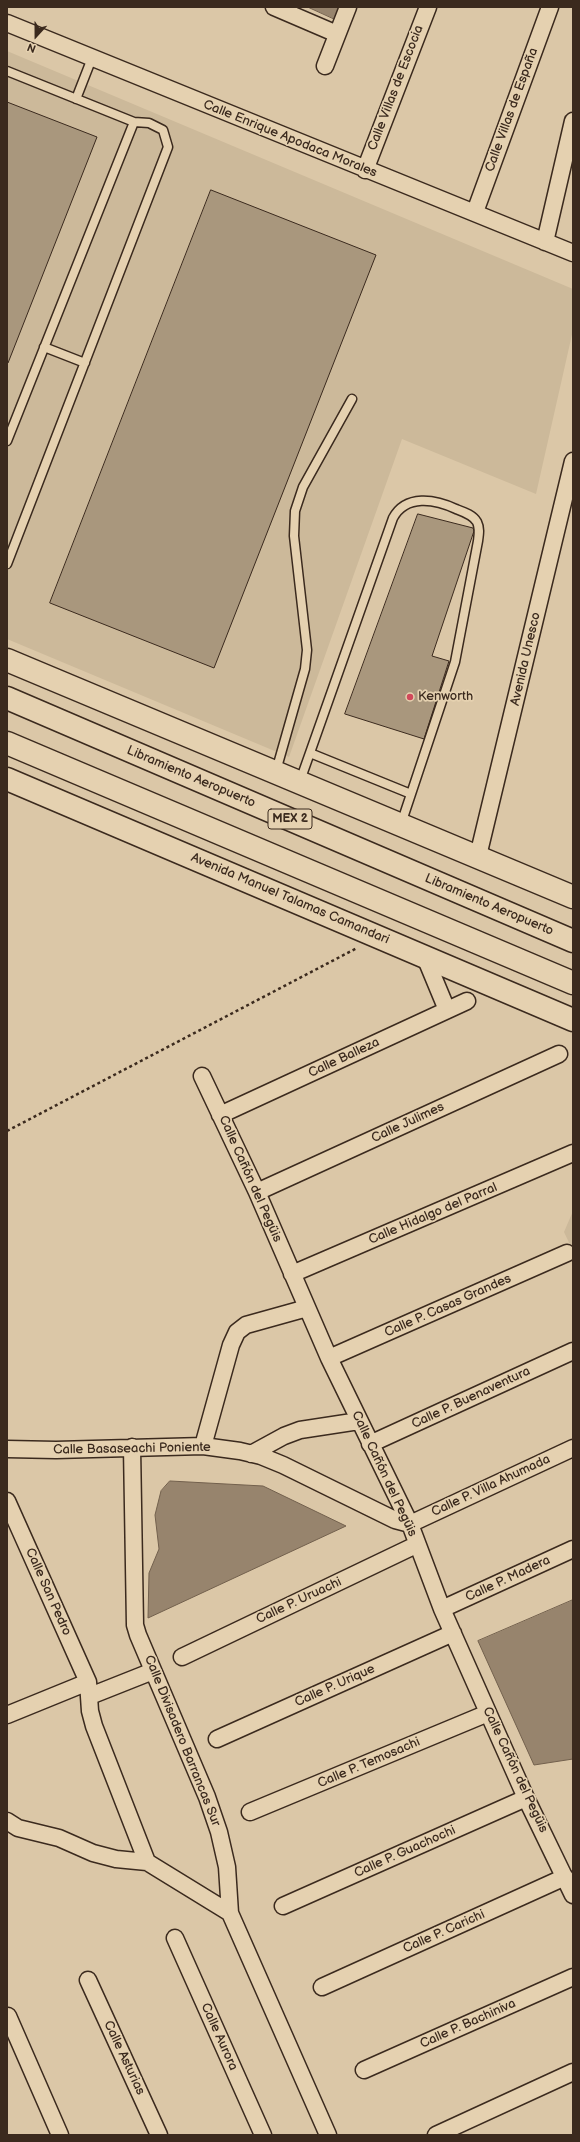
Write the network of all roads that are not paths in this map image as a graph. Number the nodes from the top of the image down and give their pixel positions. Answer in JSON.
{"nodes":[{"id":1,"x":274,"y":7,"type":"edge"},
{"id":2,"x":348,"y":7,"type":"edge"},
{"id":3,"x":428,"y":7,"type":"edge"},
{"id":4,"x":550,"y":7,"type":"edge"},
{"id":5,"x":7,"y":23,"type":"edge"},
{"id":6,"x":337,"y":34,"type":"junction"},
{"id":7,"x":92,"y":58,"type":"junction"},
{"id":8,"x":326,"y":66,"type":"dead end"},
{"id":9,"x":7,"y":71,"type":"edge"},
{"id":10,"x":76,"y":99,"type":"junction"},
{"id":11,"x":573,"y":121,"type":"edge"},
{"id":12,"x":134,"y":122,"type":"junction"},
{"id":13,"x":365,"y":170,"type":"junction"},
{"id":14,"x":475,"y":212,"type":"junction"},
{"id":15,"x":545,"y":242,"type":"junction"},
{"id":16,"x":573,"y":253,"type":"edge"},
{"id":17,"x":44,"y":347,"type":"junction"},
{"id":18,"x":85,"y":363,"type":"junction"},
{"id":19,"x":352,"y":399,"type":"dead end"},
{"id":20,"x":7,"y":441,"type":"edge"},
{"id":21,"x":573,"y":461,"type":"edge"},
{"id":22,"x":7,"y":564,"type":"edge"},
{"id":23,"x":7,"y":660,"type":"edge"},
{"id":24,"x":7,"y":698,"type":"edge"},
{"id":25,"x":7,"y":743,"type":"edge"},
{"id":26,"x":310,"y":753,"type":"junction"},
{"id":27,"x":276,"y":772,"type":"junction"},
{"id":28,"x":7,"y":779,"type":"edge"},
{"id":29,"x":299,"y":782,"type":"junction"},
{"id":30,"x":411,"y":794,"type":"junction"},
{"id":31,"x":401,"y":824,"type":"junction"},
{"id":32,"x":478,"y":856,"type":"junction"},
{"id":33,"x":573,"y":897,"type":"edge"},
{"id":34,"x":573,"y":941,"type":"edge"},
{"id":35,"x":425,"y":957,"type":"junction"},
{"id":36,"x":573,"y":983,"type":"edge"},
{"id":37,"x":467,"y":1001,"type":"dead end"},
{"id":38,"x":447,"y":1010,"type":"junction"},
{"id":39,"x":573,"y":1020,"type":"edge"},
{"id":40,"x":559,"y":1054,"type":"dead end"},
{"id":41,"x":202,"y":1076,"type":"dead end"},
{"id":42,"x":220,"y":1115,"type":"junction"},
{"id":43,"x":573,"y":1153,"type":"edge"},
{"id":44,"x":257,"y":1192,"type":"junction"},
{"id":45,"x":567,"y":1253,"type":"dead end"},
{"id":46,"x":292,"y":1274,"type":"junction"},
{"id":47,"x":307,"y":1308,"type":"junction"},
{"id":48,"x":573,"y":1351,"type":"edge"},
{"id":49,"x":329,"y":1358,"type":"junction"},
{"id":50,"x":358,"y":1421,"type":"junction"},
{"id":51,"x":370,"y":1444,"type":"junction"},
{"id":52,"x":203,"y":1446,"type":"junction"},
{"id":53,"x":132,"y":1447,"type":"junction"},
{"id":54,"x":573,"y":1448,"type":"edge"},
{"id":55,"x":7,"y":1449,"type":"edge"},
{"id":56,"x":251,"y":1454,"type":"junction"},
{"id":57,"x":7,"y":1501,"type":"edge"},
{"id":58,"x":410,"y":1524,"type":"junction"},
{"id":59,"x":416,"y":1545,"type":"junction"},
{"id":60,"x":573,"y":1549,"type":"edge"},
{"id":61,"x":442,"y":1609,"type":"junction"},
{"id":62,"x":453,"y":1633,"type":"junction"},
{"id":63,"x":182,"y":1657,"type":"dead end"},
{"id":64,"x":153,"y":1671,"type":"junction"},
{"id":65,"x":89,"y":1689,"type":"junction"},
{"id":66,"x":488,"y":1713,"type":"junction"},
{"id":67,"x":7,"y":1715,"type":"edge"},
{"id":68,"x":217,"y":1739,"type":"dead end"},
{"id":69,"x":526,"y":1798,"type":"junction"},
{"id":70,"x":250,"y":1812,"type":"dead end"},
{"id":71,"x":7,"y":1821,"type":"edge"},
{"id":72,"x":147,"y":1862,"type":"junction"},
{"id":73,"x":565,"y":1877,"type":"junction"},
{"id":74,"x":573,"y":1895,"type":"edge"},
{"id":75,"x":283,"y":1906,"type":"dead end"},
{"id":76,"x":230,"y":1913,"type":"junction"},
{"id":77,"x":175,"y":1938,"type":"dead end"},
{"id":78,"x":573,"y":1977,"type":"edge"},
{"id":79,"x":88,"y":1980,"type":"dead end"},
{"id":80,"x":322,"y":1987,"type":"dead end"},
{"id":81,"x":8,"y":2016,"type":"dead end"},
{"id":82,"x":364,"y":2070,"type":"dead end"},
{"id":83,"x":573,"y":2072,"type":"edge"},
{"id":84,"x":60,"y":2135,"type":"edge"},
{"id":85,"x":159,"y":2135,"type":"edge"},
{"id":86,"x":263,"y":2135,"type":"edge"},
{"id":87,"x":328,"y":2135,"type":"edge"},
{"id":88,"x":436,"y":2135,"type":"edge"}],
"edges":[{"from":1,"to":6,"type":"street"},
{"from":2,"to":6,"type":"street"},
{"from":3,"to":13,"type":"street","name":"Calle Villas de Escocia"},
{"from":4,"to":14,"type":"street","name":"Calle Villas de España"},
{"from":5,"to":7,"type":"street","name":"Calle Enrique Apodaca Morales"},
{"from":6,"to":8,"type":"street"},
{"from":7,"to":10,"type":"lane"},
{"from":7,"to":13,"type":"street","name":"Calle Enrique Apodaca Morales"},
{"from":9,"to":10,"type":"lane"},
{"from":10,"to":12,"type":"lane"},
{"from":11,"to":15,"type":"street"},
{"from":12,"to":17,"type":"lane"},
{"from":12,"to":18,"type":"lane"},
{"from":13,"to":14,"type":"street","name":"Calle Enrique Apodaca Morales"},
{"from":14,"to":15,"type":"street","name":"Calle Enrique Apodaca Morales"},
{"from":15,"to":16,"type":"street","name":"Calle Enrique Apodaca Morales"},
{"from":17,"to":18,"type":"lane"},
{"from":17,"to":20,"type":"lane"},
{"from":18,"to":22,"type":"lane"},
{"from":19,"to":27,"type":"lane"},
{"from":21,"to":32,"type":"street","name":"Avenida Unesco"},
{"from":23,"to":27,"type":"main road"},
{"from":24,"to":34,"type":"main road","name":"Libramiento Aeropuerto","number":"MEX 2"},
{"from":25,"to":36,"type":"main road"},
{"from":26,"to":29,"type":"lane"},
{"from":26,"to":30,"type":"lane"},
{"from":26,"to":30,"type":"lane"},
{"from":27,"to":29,"type":"main road"},
{"from":28,"to":35,"type":"main road","name":"Avenida Manuel Talamas Camandari"},
{"from":29,"to":31,"type":"main road"},
{"from":30,"to":31,"type":"lane"},
{"from":31,"to":32,"type":"main road"},
{"from":32,"to":33,"type":"main road"},
{"from":35,"to":38,"type":"street"},
{"from":35,"to":39,"type":"main road","name":"Avenida Manuel Talamas Camandari"},
{"from":37,"to":38,"type":"street","name":"Calle Balleza"},
{"from":38,"to":42,"type":"street","name":"Calle Balleza"},
{"from":40,"to":44,"type":"street","name":"Calle Julimes"},
{"from":41,"to":42,"type":"street","name":"Calle Cañón del Pegüis"},
{"from":42,"to":44,"type":"street","name":"Calle Cañón del Pegüis"},
{"from":43,"to":46,"type":"street","name":"Calle Hidalgo del Parral"},
{"from":44,"to":46,"type":"street","name":"Calle Cañón del Pegüis"},
{"from":45,"to":49,"type":"street","name":"Calle P. Casas Grandes"},
{"from":46,"to":47,"type":"street","name":"Calle Cañón del Pegüis"},
{"from":47,"to":49,"type":"street","name":"Calle Cañón del Pegüis"},
{"from":47,"to":52,"type":"street"},
{"from":48,"to":51,"type":"street","name":"Calle P. Buenaventura"},
{"from":49,"to":50,"type":"street","name":"Calle Cañón del Pegüis"},
{"from":50,"to":51,"type":"street","name":"Calle Cañón del Pegüis"},
{"from":50,"to":56,"type":"street"},
{"from":51,"to":58,"type":"street","name":"Calle Cañón del Pegüis"},
{"from":52,"to":53,"type":"street","name":"Calle Basaseachi Poniente"},
{"from":52,"to":56,"type":"street","name":"Calle Basaseachi Poniente"},
{"from":53,"to":55,"type":"street","name":"Calle Basaseachi Poniente"},
{"from":53,"to":64,"type":"street","name":"Calle Divisadero Barrancas Sur"},
{"from":54,"to":58,"type":"street","name":"Calle P. Villa Ahumada"},
{"from":56,"to":58,"type":"street","name":"Calle Basaseachi Poniente"},
{"from":57,"to":65,"type":"street","name":"Calle San Pedro"},
{"from":58,"to":59,"type":"street","name":"Calle Cañón del Pegüis"},
{"from":59,"to":61,"type":"street","name":"Calle Cañón del Pegüis"},
{"from":59,"to":63,"type":"street","name":"Calle P. Uruachi"},
{"from":60,"to":61,"type":"street","name":"Calle P. Madera"},
{"from":61,"to":62,"type":"street","name":"Calle Cañón del Pegüis"},
{"from":62,"to":66,"type":"street","name":"Calle Cañón del Pegüis"},
{"from":62,"to":68,"type":"street","name":"Calle P. Urique"},
{"from":64,"to":65,"type":"street"},
{"from":64,"to":76,"type":"street","name":"Calle Divisadero Barrancas Sur"},
{"from":65,"to":67,"type":"street"},
{"from":65,"to":72,"type":"street"},
{"from":66,"to":69,"type":"street","name":"Calle Cañón del Pegüis"},
{"from":66,"to":70,"type":"street","name":"Calle P. Temosachi"},
{"from":69,"to":73,"type":"street","name":"Calle Cañón del Pegüis"},
{"from":69,"to":75,"type":"street","name":"Calle P. Guachochi"},
{"from":71,"to":72,"type":"street"},
{"from":72,"to":76,"type":"street"},
{"from":73,"to":74,"type":"street","name":"Calle Cañón del Pegüis"},
{"from":73,"to":80,"type":"street","name":"Calle P. Carichi"},
{"from":76,"to":87,"type":"street","name":"Calle Divisadero Barrancas Sur"},
{"from":77,"to":86,"type":"street","name":"Calle Aurora"},
{"from":78,"to":82,"type":"street","name":"Calle P. Bachiniva"},
{"from":79,"to":85,"type":"street","name":"Calle Asturias"},
{"from":81,"to":84,"type":"street"},
{"from":83,"to":88,"type":"street"}]}
